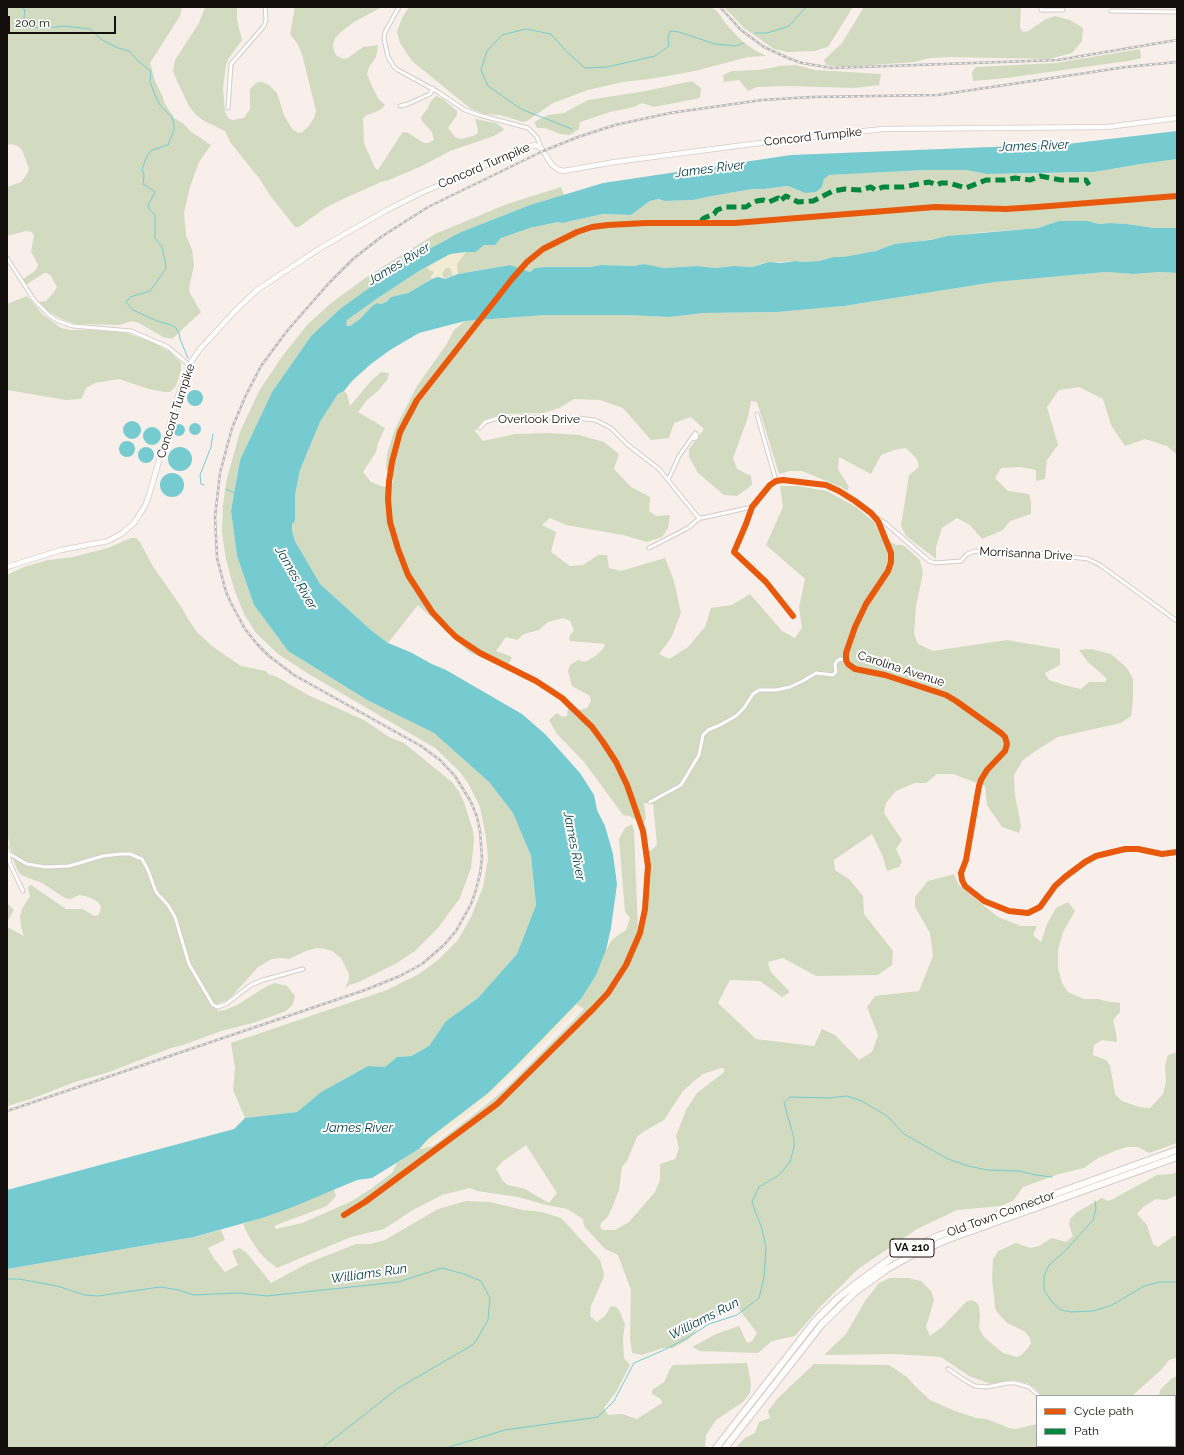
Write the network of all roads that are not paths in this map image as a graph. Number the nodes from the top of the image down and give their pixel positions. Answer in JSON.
{"nodes":[{"id":1,"x":265,"y":7,"type":"edge"},
{"id":2,"x":399,"y":7,"type":"edge"},
{"id":3,"x":1041,"y":8,"type":"edge"},
{"id":4,"x":1063,"y":10,"type":"dead end"},
{"id":5,"x":1111,"y":11,"type":"dead end"},
{"id":6,"x":1177,"y":12,"type":"edge"},
{"id":7,"x":433,"y":88,"type":"junction"},
{"id":8,"x":400,"y":106,"type":"dead end"},
{"id":9,"x":228,"y":108,"type":"dead end"},
{"id":10,"x":1177,"y":118,"type":"edge"},
{"id":11,"x":541,"y":148,"type":"junction"},
{"id":12,"x":7,"y":258,"type":"edge"},
{"id":13,"x":189,"y":365,"type":"junction"},
{"id":14,"x":757,"y":414,"type":"dead end"},
{"id":15,"x":480,"y":428,"type":"dead end"},
{"id":16,"x":691,"y":439,"type":"dead end"},
{"id":17,"x":668,"y":480,"type":"junction"},
{"id":18,"x":776,"y":481,"type":"junction"},
{"id":19,"x":752,"y":507,"type":"junction"},
{"id":20,"x":875,"y":517,"type":"junction"},
{"id":21,"x":700,"y":518,"type":"junction"},
{"id":22,"x":649,"y":548,"type":"dead end"},
{"id":23,"x":7,"y":567,"type":"edge"},
{"id":24,"x":793,"y":616,"type":"dead end"},
{"id":25,"x":1177,"y":621,"type":"edge"},
{"id":26,"x":846,"y":660,"type":"junction"},
{"id":27,"x":650,"y":802,"type":"dead end"},
{"id":28,"x":7,"y":848,"type":"edge"},
{"id":29,"x":8,"y":852,"type":"junction"},
{"id":30,"x":1177,"y":852,"type":"edge"},
{"id":31,"x":24,"y":891,"type":"dead end"},
{"id":32,"x":303,"y":969,"type":"dead end"},
{"id":33,"x":1177,"y":1150,"type":"edge"},
{"id":34,"x":1177,"y":1157,"type":"edge"},
{"id":35,"x":948,"y":1369,"type":"dead end"},
{"id":36,"x":1038,"y":1395,"type":"edge"},
{"id":37,"x":716,"y":1448,"type":"edge"},
{"id":38,"x":725,"y":1448,"type":"edge"}],
"edges":[{"from":1,"to":9,"type":"street"},
{"from":2,"to":7,"type":"street"},
{"from":3,"to":4,"type":"street"},
{"from":5,"to":6,"type":"street"},
{"from":7,"to":8,"type":"street"},
{"from":7,"to":11,"type":"street"},
{"from":10,"to":11,"type":"street","name":"Concord Turnpike"},
{"from":11,"to":13,"type":"street","name":"Concord Turnpike"},
{"from":12,"to":13,"type":"street"},
{"from":13,"to":23,"type":"street","name":"Concord Turnpike"},
{"from":14,"to":18,"type":"street"},
{"from":15,"to":17,"type":"street","name":"Overlook Drive"},
{"from":16,"to":17,"type":"street"},
{"from":17,"to":21,"type":"street","name":"Overlook Drive"},
{"from":18,"to":19,"type":"street"},
{"from":18,"to":20,"type":"street","name":"Carolina Avenue"},
{"from":19,"to":21,"type":"street"},
{"from":19,"to":24,"type":"street"},
{"from":20,"to":25,"type":"street","name":"Morrisanna Drive"},
{"from":20,"to":26,"type":"street","name":"Carolina Avenue"},
{"from":21,"to":22,"type":"street"},
{"from":26,"to":27,"type":"street"},
{"from":26,"to":30,"type":"street","name":"Carolina Avenue"},
{"from":28,"to":29,"type":"street"},
{"from":29,"to":31,"type":"street"},
{"from":29,"to":32,"type":"street"},
{"from":33,"to":37,"type":"highway","name":"Old Town Connector","number":"VA 210"},
{"from":34,"to":38,"type":"highway","name":"Old Town Connector","number":"VA 210"},
{"from":35,"to":36,"type":"street"}]}
